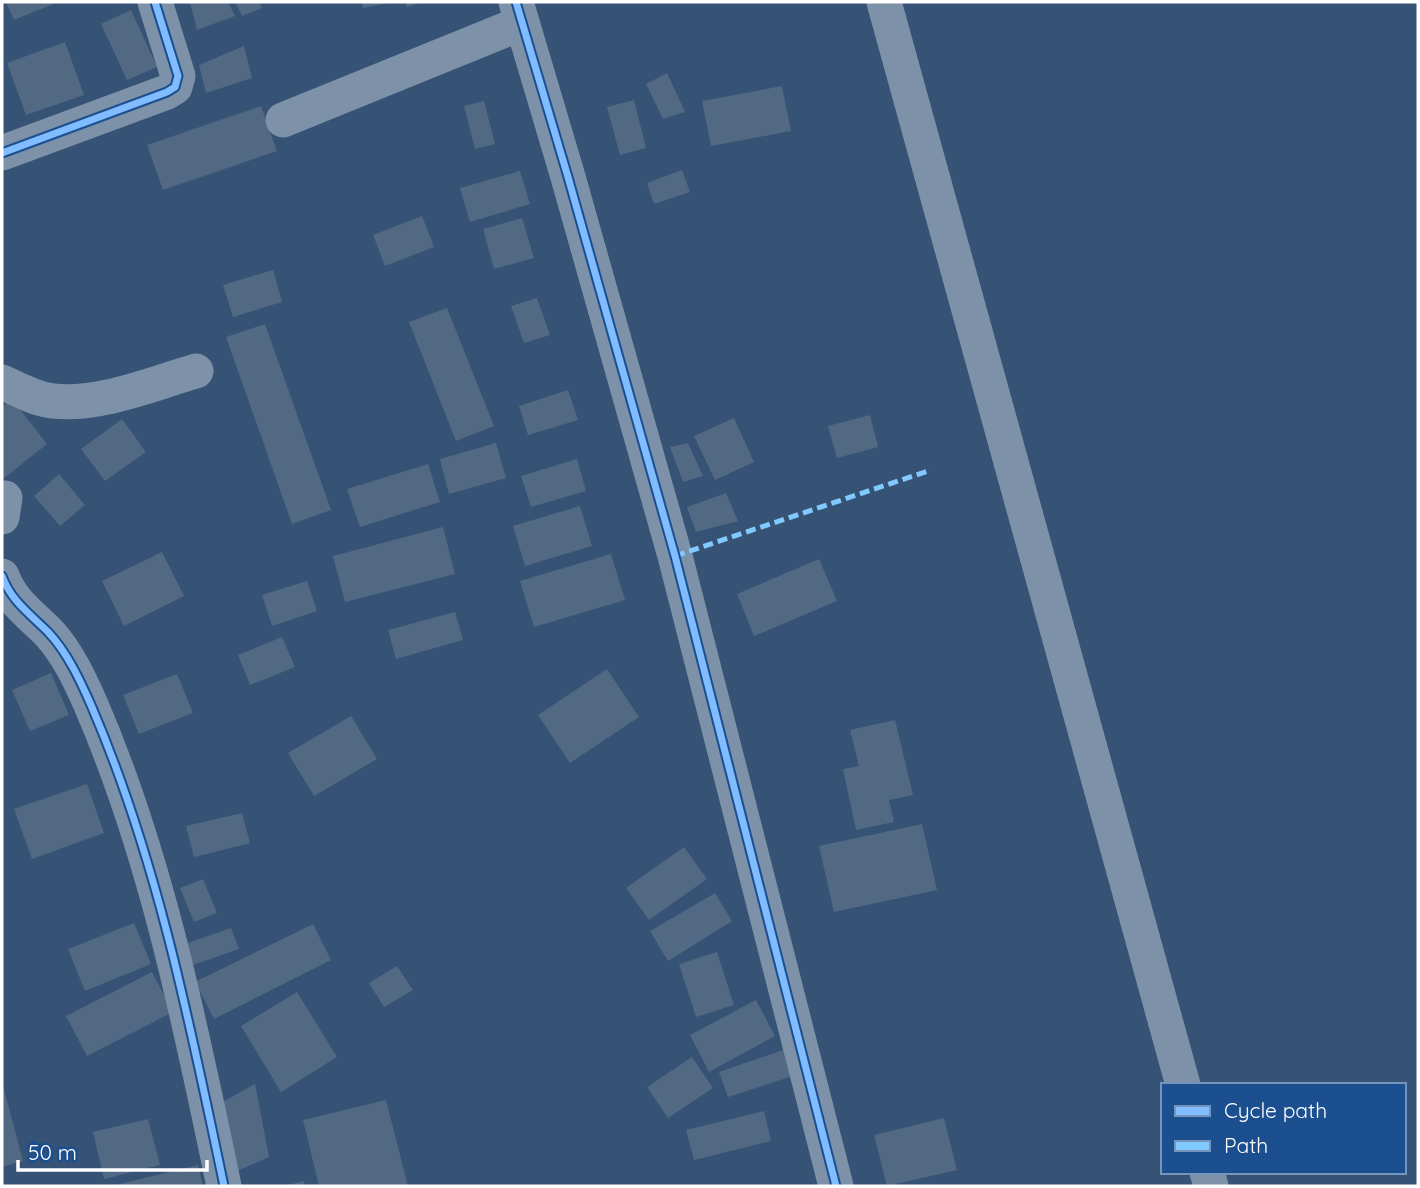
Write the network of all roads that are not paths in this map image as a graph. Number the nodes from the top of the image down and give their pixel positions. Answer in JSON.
{"nodes":[{"id":1,"x":155,"y":2,"type":"edge"},
{"id":2,"x":884,"y":2,"type":"edge"},
{"id":3,"x":519,"y":12,"type":"edge"},
{"id":4,"x":283,"y":120,"type":"dead end"},
{"id":5,"x":2,"y":153,"type":"edge"},
{"id":6,"x":195,"y":371,"type":"dead end"},
{"id":7,"x":2,"y":382,"type":"edge"},
{"id":8,"x":2,"y":576,"type":"edge"},
{"id":9,"x":1182,"y":1083,"type":"edge"},
{"id":10,"x":224,"y":1186,"type":"edge"},
{"id":11,"x":836,"y":1186,"type":"edge"}],
"edges":[{"from":1,"to":5,"type":"street"},
{"from":2,"to":9,"type":"street"},
{"from":3,"to":4,"type":"street"},
{"from":3,"to":11,"type":"street"},
{"from":6,"to":7,"type":"street"},
{"from":8,"to":10,"type":"street"}]}
